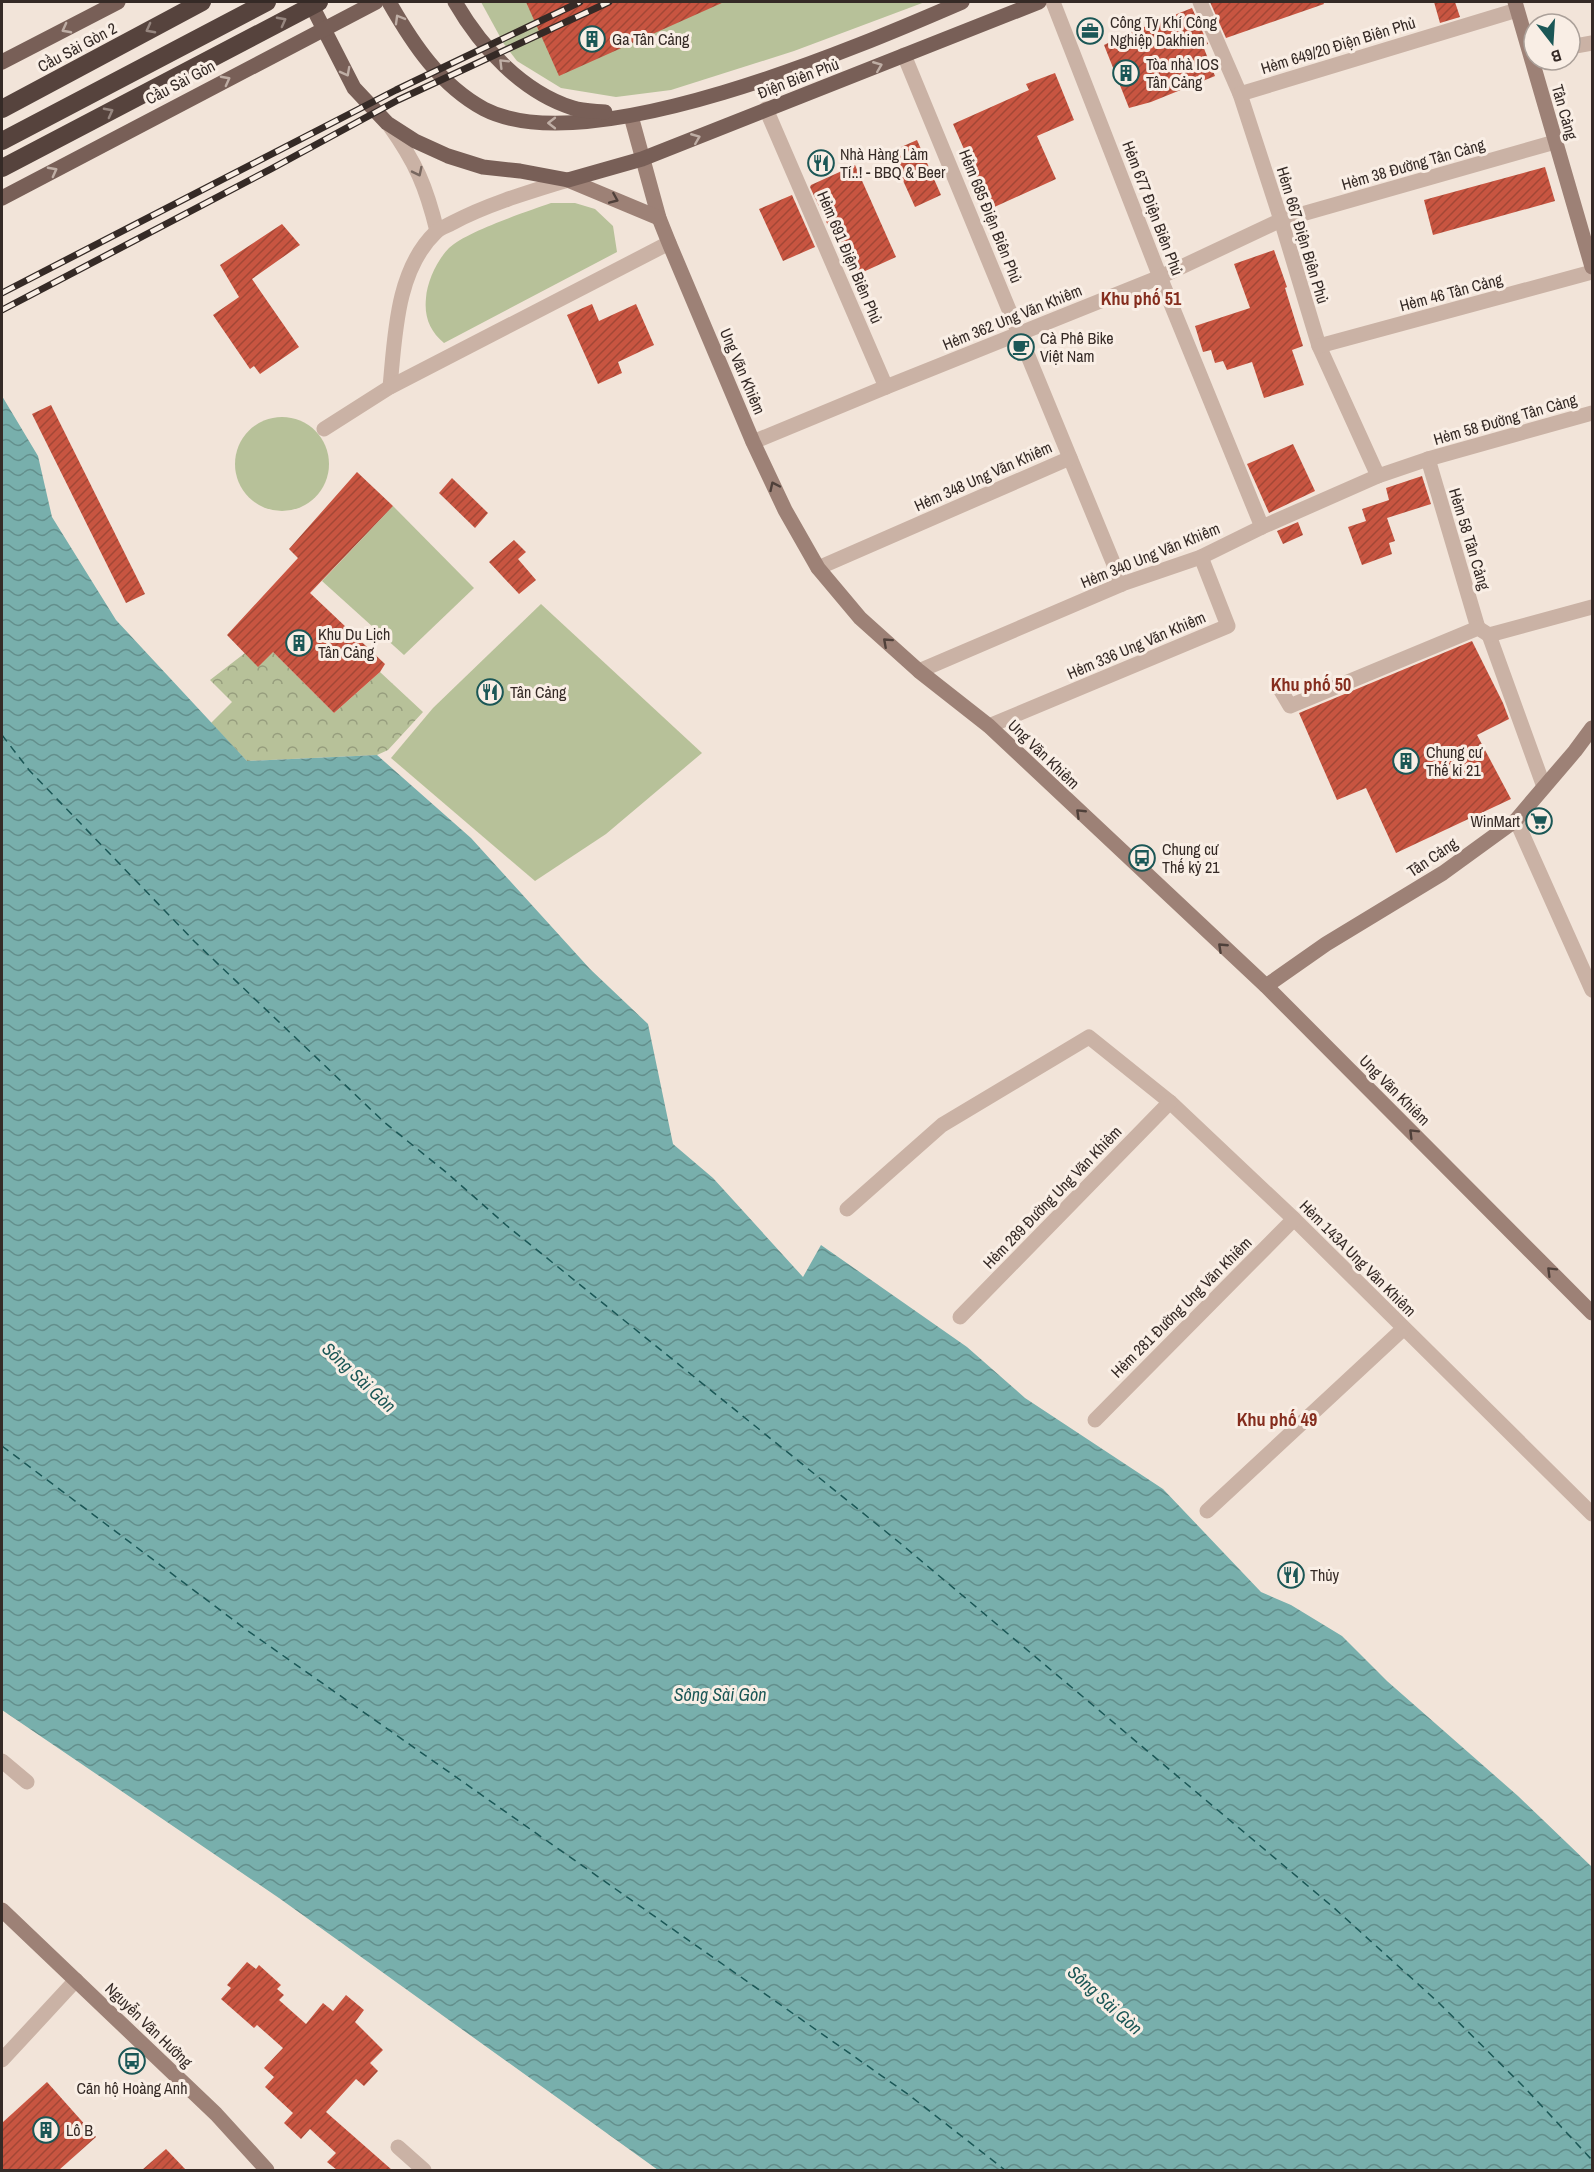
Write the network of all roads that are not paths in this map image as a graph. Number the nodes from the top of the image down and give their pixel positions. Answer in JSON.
{"nodes":[{"id":1,"x":118,"y":2,"type":"edge"},
{"id":2,"x":202,"y":2,"type":"edge"},
{"id":3,"x":267,"y":2,"type":"edge"},
{"id":4,"x":310,"y":2,"type":"edge"},
{"id":5,"x":319,"y":2,"type":"edge"},
{"id":6,"x":376,"y":2,"type":"edge"},
{"id":7,"x":389,"y":2,"type":"edge"},
{"id":8,"x":455,"y":2,"type":"edge"},
{"id":9,"x":962,"y":2,"type":"edge"},
{"id":10,"x":1039,"y":2,"type":"edge"},
{"id":11,"x":1053,"y":2,"type":"edge"},
{"id":12,"x":1200,"y":2,"type":"edge"},
{"id":13,"x":1516,"y":6,"type":"edge"},
{"id":14,"x":1522,"y":24,"type":"edge"},
{"id":15,"x":904,"y":55,"type":"junction"},
{"id":16,"x":2,"y":62,"type":"edge"},
{"id":17,"x":1537,"y":72,"type":"edge"},
{"id":18,"x":1240,"y":94,"type":"junction"},
{"id":19,"x":2,"y":109,"type":"edge"},
{"id":20,"x":766,"y":109,"type":"junction"},
{"id":21,"x":631,"y":116,"type":"junction"},
{"id":22,"x":387,"y":123,"type":"junction"},
{"id":23,"x":2,"y":141,"type":"edge"},
{"id":24,"x":1554,"y":142,"type":"junction"},
{"id":25,"x":642,"y":159,"type":"junction"},
{"id":26,"x":2,"y":168,"type":"edge"},
{"id":27,"x":568,"y":180,"type":"junction"},
{"id":28,"x":2,"y":198,"type":"edge"},
{"id":29,"x":659,"y":218,"type":"junction"},
{"id":30,"x":1281,"y":220,"type":"junction"},
{"id":31,"x":437,"y":231,"type":"junction"},
{"id":32,"x":669,"y":243,"type":"junction"},
{"id":33,"x":1593,"y":267,"type":"edge"},
{"id":34,"x":1593,"y":272,"type":"edge"},
{"id":35,"x":1160,"y":277,"type":"junction"},
{"id":36,"x":1020,"y":334,"type":"junction"},
{"id":37,"x":1319,"y":346,"type":"junction"},
{"id":38,"x":390,"y":387,"type":"junction"},
{"id":39,"x":886,"y":387,"type":"junction"},
{"id":40,"x":1593,"y":413,"type":"edge"},
{"id":41,"x":324,"y":429,"type":"dead end"},
{"id":42,"x":753,"y":442,"type":"junction"},
{"id":43,"x":1070,"y":458,"type":"junction"},
{"id":44,"x":1428,"y":459,"type":"junction"},
{"id":45,"x":1378,"y":476,"type":"junction"},
{"id":46,"x":1262,"y":527,"type":"junction"},
{"id":47,"x":1201,"y":557,"type":"junction"},
{"id":48,"x":818,"y":568,"type":"junction"},
{"id":49,"x":1122,"y":584,"type":"junction"},
{"id":50,"x":1593,"y":607,"type":"edge"},
{"id":51,"x":1483,"y":631,"type":"junction"},
{"id":52,"x":919,"y":671,"type":"junction"},
{"id":53,"x":1280,"y":689,"type":"dead end"},
{"id":54,"x":989,"y":726,"type":"junction"},
{"id":55,"x":1593,"y":728,"type":"edge"},
{"id":56,"x":1544,"y":787,"type":"junction"},
{"id":57,"x":1516,"y":820,"type":"junction"},
{"id":58,"x":1266,"y":986,"type":"junction"},
{"id":59,"x":1593,"y":990,"type":"edge"},
{"id":60,"x":1170,"y":1102,"type":"junction"},
{"id":61,"x":847,"y":1209,"type":"dead end"},
{"id":62,"x":1294,"y":1219,"type":"junction"},
{"id":63,"x":1593,"y":1313,"type":"edge"},
{"id":64,"x":960,"y":1317,"type":"dead end"},
{"id":65,"x":1402,"y":1329,"type":"junction"},
{"id":66,"x":1095,"y":1420,"type":"dead end"},
{"id":67,"x":1207,"y":1511,"type":"dead end"},
{"id":68,"x":1593,"y":1514,"type":"edge"},
{"id":69,"x":2,"y":1761,"type":"edge"},
{"id":70,"x":27,"y":1782,"type":"dead end"},
{"id":71,"x":2,"y":1910,"type":"edge"},
{"id":72,"x":76,"y":1980,"type":"junction"},
{"id":73,"x":2,"y":2060,"type":"edge"},
{"id":74,"x":398,"y":2147,"type":"dead end"},
{"id":75,"x":267,"y":2170,"type":"edge"},
{"id":76,"x":424,"y":2170,"type":"edge"}],
"edges":[{"from":1,"to":16,"type":"main road","name":"Cầu Sài Gòn 2","one_way":true},
{"from":2,"to":19,"type":"highway","name":"Cầu Sài Gòn 2","one_way":true},
{"from":3,"to":23,"type":"highway","name":"Cầu Sài Gòn"},
{"from":4,"to":22,"type":"main road","one_way":true},
{"from":26,"to":5,"type":"highway","name":"Cầu Sài Gòn","one_way":true,"bridge":true},
{"from":28,"to":6,"type":"main road","name":"Cầu Sài Gòn","one_way":true,"bridge":true},
{"from":21,"to":7,"type":"main road","one_way":true},
{"from":21,"to":8,"type":"main road","one_way":true},
{"from":9,"to":21,"type":"main road","name":"Điện Biên Phủ"},
{"from":10,"to":15,"type":"main road","name":"Điện Biên Phủ"},
{"from":11,"to":35,"type":"street","name":"Hẻm 677 Điện Biên Phủ"},
{"from":12,"to":18,"type":"street","name":"Hẻm 667 Điện Biên Phủ"},
{"from":13,"to":14,"type":"main road","name":"Tân Cảng"},
{"from":13,"to":18,"type":"street","name":"Hẻm 649/20 Điện Biên Phủ"},
{"from":20,"to":15,"type":"main road","name":"Điện Biên Phủ","one_way":true},
{"from":15,"to":36,"type":"street","name":"Hẻm 685 Điện Biên Phủ"},
{"from":17,"to":24,"type":"main road","name":"Tân Cảng"},
{"from":18,"to":30,"type":"street","name":"Hẻm 667 Điện Biên Phủ"},
{"from":25,"to":20,"type":"main road","name":"Điện Biên Phủ","one_way":true},
{"from":20,"to":39,"type":"street","name":"Hẻm 691 Điện Biên Phủ"},
{"from":21,"to":25,"type":"main road","name":"Ung Văn Khiêm"},
{"from":22,"to":27,"type":"main road"},
{"from":22,"to":31,"type":"street","one_way":true},
{"from":24,"to":30,"type":"street","name":"Hẻm 38 Đường Tân Cảng"},
{"from":24,"to":33,"type":"main road","name":"Tân Cảng"},
{"from":25,"to":27,"type":"main road","name":"Điện Biên Phủ"},
{"from":25,"to":29,"type":"main road","name":"Ung Văn Khiêm"},
{"from":27,"to":29,"type":"main road","one_way":true},
{"from":27,"to":31,"type":"street"},
{"from":29,"to":32,"type":"main road","name":"Ung Văn Khiêm"},
{"from":30,"to":35,"type":"street","name":"Hẻm 362 Ung Văn Khiêm"},
{"from":30,"to":37,"type":"street","name":"Hẻm 667 Điện Biên Phủ"},
{"from":31,"to":38,"type":"street"},
{"from":32,"to":38,"type":"street"},
{"from":32,"to":42,"type":"main road","name":"Ung Văn Khiêm"},
{"from":34,"to":37,"type":"street","name":"Hẻm 46 Tân Cảng"},
{"from":35,"to":36,"type":"street","name":"Hẻm 362 Ung Văn Khiêm"},
{"from":35,"to":46,"type":"street","name":"Hẻm 677 Điện Biên Phủ"},
{"from":36,"to":39,"type":"street","name":"Hẻm 362 Ung Văn Khiêm"},
{"from":36,"to":43,"type":"street","name":"Hẻm 685 Điện Biên Phủ"},
{"from":37,"to":45,"type":"street","name":"Hẻm 667 Điện Biên Phủ"},
{"from":38,"to":41,"type":"street"},
{"from":39,"to":42,"type":"street","name":"Hẻm 362 Ung Văn Khiêm"},
{"from":40,"to":44,"type":"street","name":"Hẻm 58 Đường Tân Cảng"},
{"from":48,"to":42,"type":"main road","name":"Ung Văn Khiêm","one_way":true},
{"from":43,"to":48,"type":"street","name":"Hẻm 348 Ung Văn Khiêm"},
{"from":43,"to":49,"type":"street","name":"Hẻm 348 Ung Văn Khiêm"},
{"from":44,"to":45,"type":"street","name":"Hẻm 340 Ung Văn Khiêm"},
{"from":44,"to":51,"type":"street","name":"Hẻm 58 Tân Cảng"},
{"from":45,"to":46,"type":"street","name":"Hẻm 340 Ung Văn Khiêm"},
{"from":46,"to":47,"type":"street","name":"Hẻm 340 Ung Văn Khiêm"},
{"from":47,"to":49,"type":"street","name":"Hẻm 340 Ung Văn Khiêm"},
{"from":47,"to":54,"type":"street","name":"Hẻm 336 Ung Văn Khiêm"},
{"from":52,"to":48,"type":"main road","name":"Ung Văn Khiêm","one_way":true},
{"from":49,"to":52,"type":"street","name":"Hẻm 340 Ung Văn Khiêm"},
{"from":50,"to":51,"type":"street"},
{"from":51,"to":53,"type":"street"},
{"from":51,"to":56,"type":"street"},
{"from":52,"to":54,"type":"main road","name":"Ung Văn Khiêm"},
{"from":58,"to":54,"type":"main road","name":"Ung Văn Khiêm","one_way":true},
{"from":55,"to":56,"type":"main road","name":"Tân Cảng"},
{"from":56,"to":57,"type":"main road","name":"Tân Cảng"},
{"from":57,"to":58,"type":"main road","name":"Tân Cảng"},
{"from":57,"to":59,"type":"street"},
{"from":63,"to":58,"type":"main road","name":"Ung Văn Khiêm","one_way":true},
{"from":60,"to":61,"type":"street","name":"Hẻm 143A Ung Văn Khiêm"},
{"from":60,"to":62,"type":"street","name":"Hẻm 143A Ung Văn Khiêm"},
{"from":60,"to":64,"type":"street","name":"Hẻm 289 Đường Ung Văn Khiêm"},
{"from":62,"to":65,"type":"street","name":"Hẻm 143A Ung Văn Khiêm"},
{"from":62,"to":66,"type":"street","name":"Hẻm 281 Đường Ung Văn Khiêm"},
{"from":65,"to":67,"type":"street"},
{"from":65,"to":68,"type":"street","name":"Hẻm 143A Ung Văn Khiêm"},
{"from":69,"to":70,"type":"street"},
{"from":71,"to":72,"type":"main road","name":"Nguyễn Văn Hưởng"},
{"from":72,"to":73,"type":"street"},
{"from":72,"to":75,"type":"main road","name":"Nguyễn Văn Hưởng"},
{"from":74,"to":76,"type":"street"}]}
